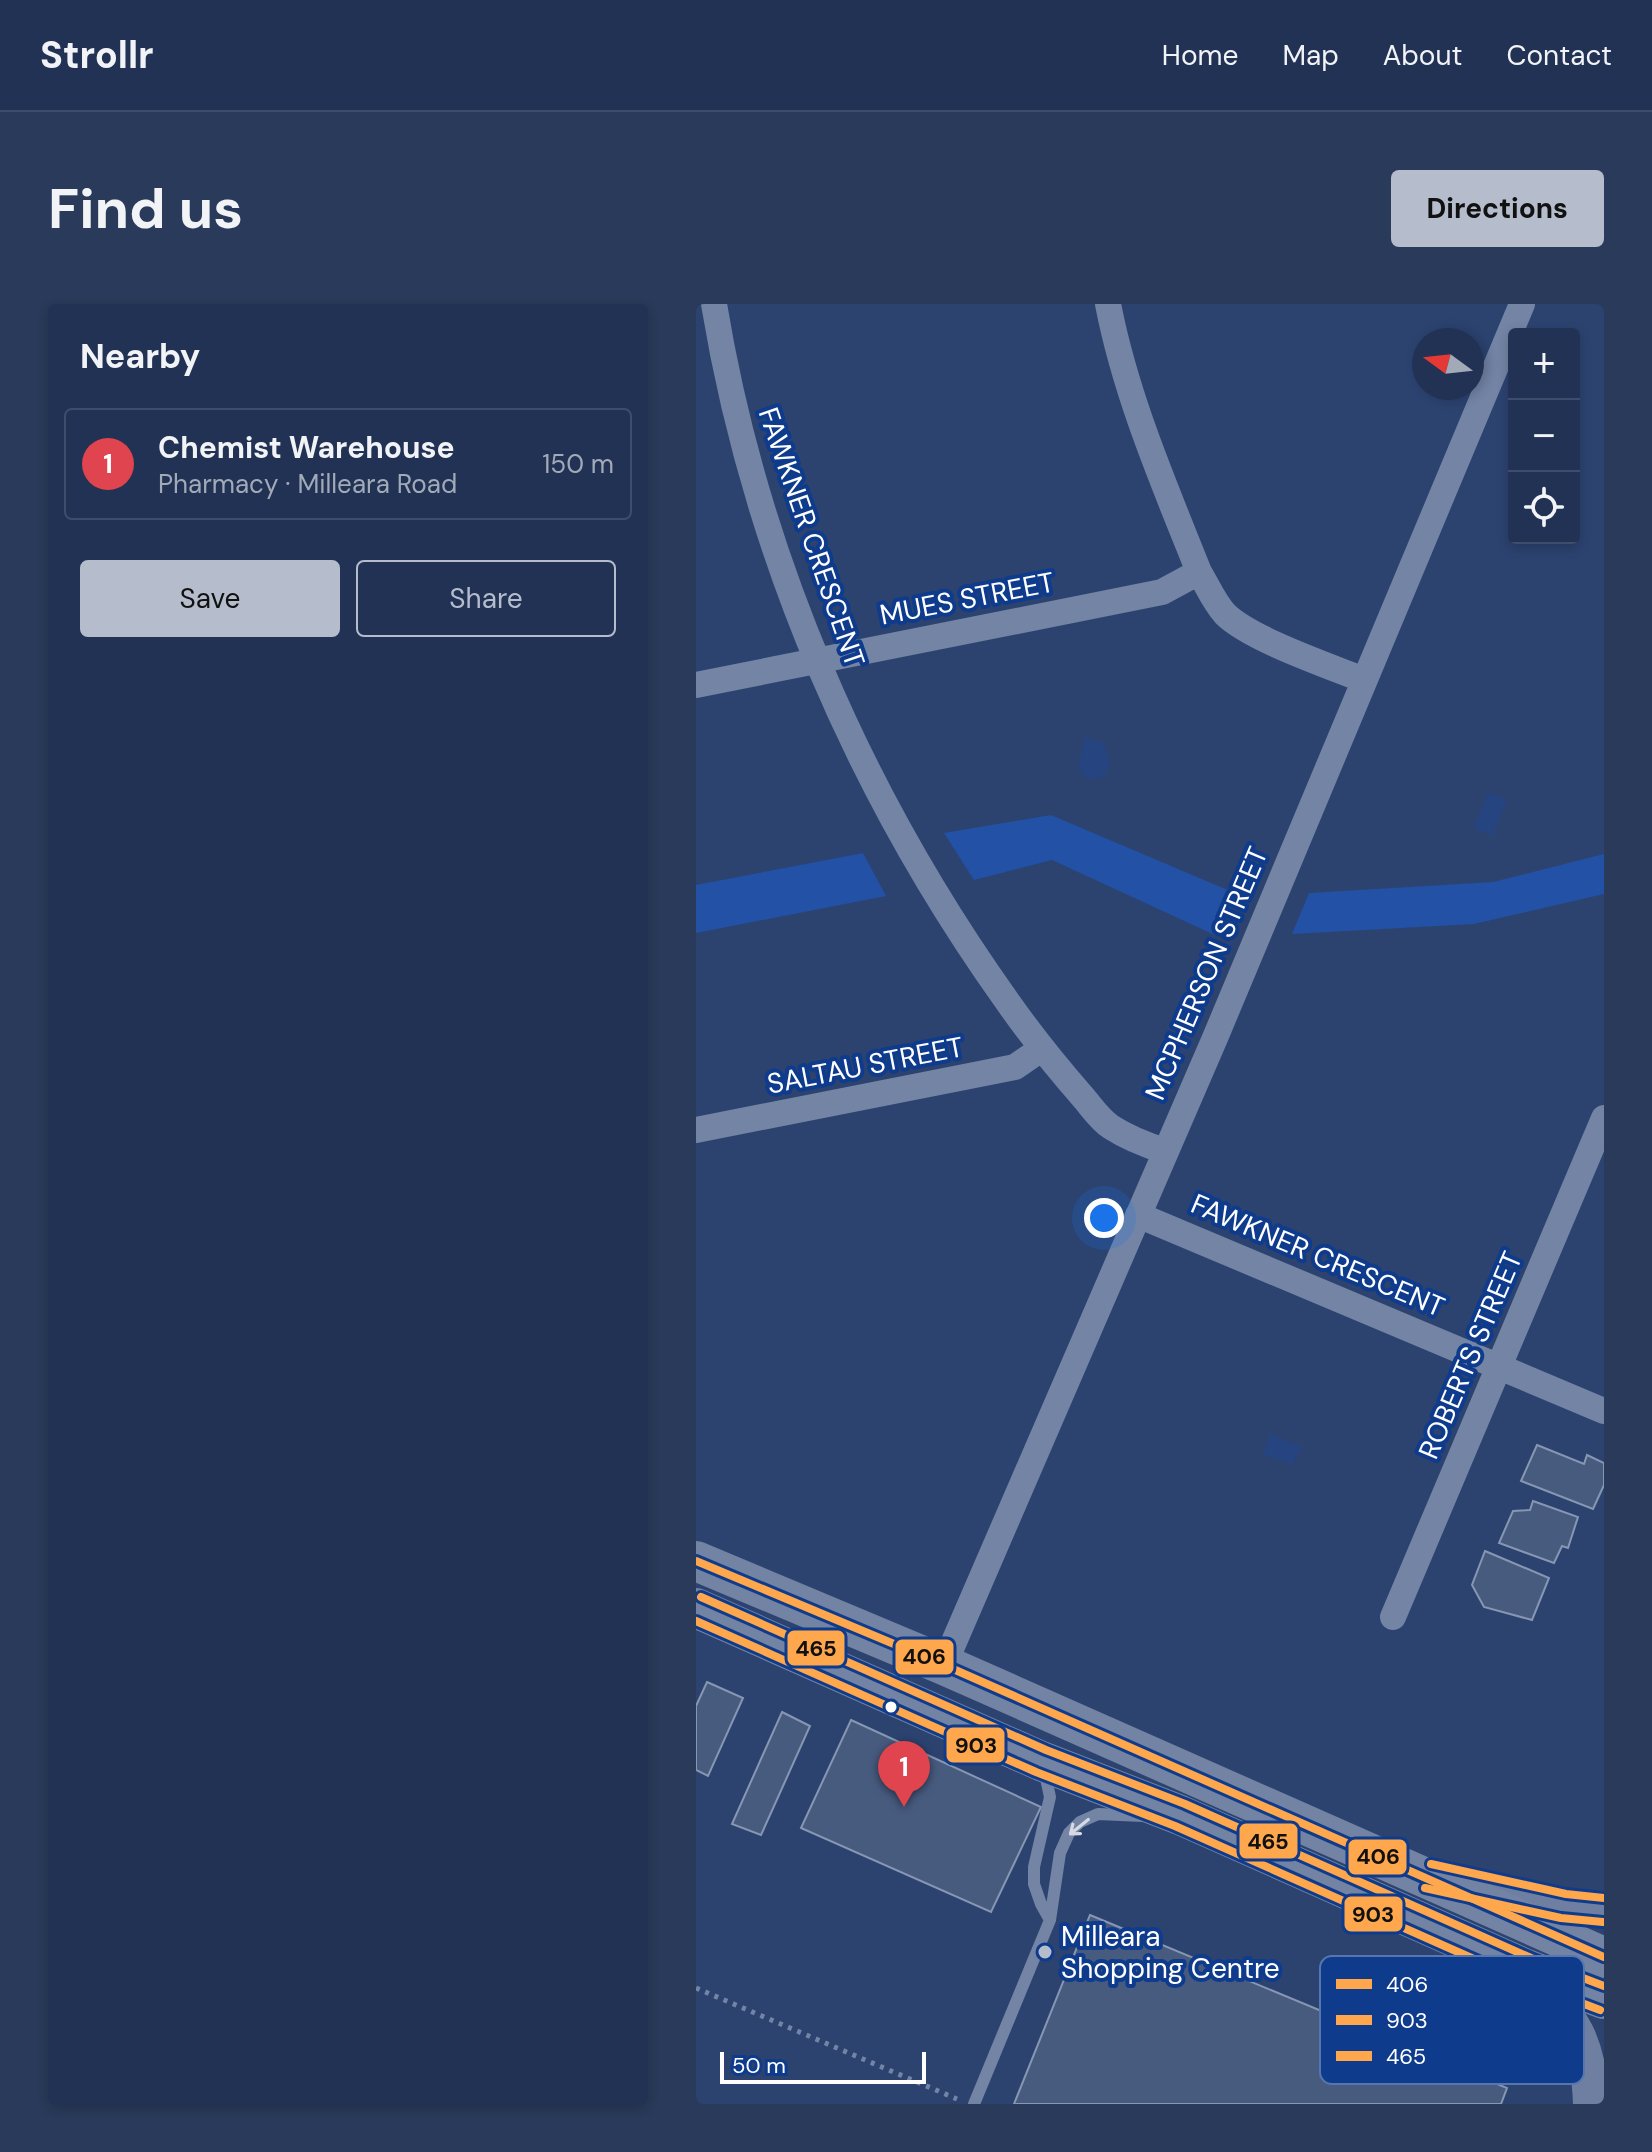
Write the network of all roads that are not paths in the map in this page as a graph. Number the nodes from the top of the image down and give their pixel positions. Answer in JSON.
{"nodes":[{"id":1,"x":714,"y":304,"type":"edge"},
{"id":2,"x":1108,"y":304,"type":"edge"},
{"id":3,"x":1522,"y":304,"type":"edge"},
{"id":4,"x":1199,"y":572,"type":"junction"},
{"id":5,"x":818,"y":660,"type":"junction"},
{"id":6,"x":1364,"y":680,"type":"junction"},
{"id":7,"x":696,"y":685,"type":"edge"},
{"id":8,"x":1041,"y":1049,"type":"junction"},
{"id":9,"x":1604,"y":1118,"type":"edge"},
{"id":10,"x":696,"y":1130,"type":"edge"},
{"id":11,"x":1165,"y":1151,"type":"junction"},
{"id":12,"x":1138,"y":1215,"type":"junction"},
{"id":13,"x":1500,"y":1366,"type":"junction"},
{"id":14,"x":1604,"y":1411,"type":"edge"},
{"id":15,"x":696,"y":1561,"type":"edge"},
{"id":16,"x":696,"y":1608,"type":"edge"},
{"id":17,"x":1393,"y":1617,"type":"dead end"},
{"id":18,"x":944,"y":1665,"type":"junction"},
{"id":19,"x":1041,"y":1761,"type":"junction"},
{"id":20,"x":1180,"y":1815,"type":"junction"},
{"id":21,"x":1416,"y":1873,"type":"junction"},
{"id":22,"x":1604,"y":1910,"type":"edge"},
{"id":23,"x":1050,"y":1920,"type":"junction"},
{"id":24,"x":1497,"y":1956,"type":"edge"},
{"id":25,"x":1604,"y":1957,"type":"edge"},
{"id":26,"x":1584,"y":1991,"type":"edge"},
{"id":27,"x":1604,"y":1999,"type":"edge"},
{"id":28,"x":1584,"y":2052,"type":"edge"},
{"id":29,"x":971,"y":2104,"type":"edge"},
{"id":30,"x":1591,"y":2104,"type":"edge"}],
"edges":[{"from":1,"to":5,"type":"street","name":"FAWKNER CRESCENT"},
{"from":2,"to":4,"type":"street"},
{"from":3,"to":6,"type":"street","name":"MCPHERSON STREET"},
{"from":4,"to":5,"type":"street","name":"MUES STREET"},
{"from":4,"to":6,"type":"street"},
{"from":5,"to":7,"type":"street","name":"MUES STREET"},
{"from":5,"to":8,"type":"street","name":"FAWKNER CRESCENT"},
{"from":6,"to":11,"type":"street","name":"MCPHERSON STREET"},
{"from":8,"to":10,"type":"street","name":"SALTAU STREET"},
{"from":8,"to":11,"type":"street","name":"FAWKNER CRESCENT"},
{"from":9,"to":13,"type":"street","name":"ROBERTS STREET"},
{"from":11,"to":12,"type":"street","name":"MCPHERSON STREET"},
{"from":12,"to":13,"type":"street","name":"FAWKNER CRESCENT"},
{"from":12,"to":18,"type":"street","name":"MCPHERSON STREET"},
{"from":13,"to":14,"type":"street","name":"FAWKNER CRESCENT"},
{"from":13,"to":17,"type":"street","name":"ROBERTS STREET"},
{"from":15,"to":18,"type":"main road"},
{"from":16,"to":19,"type":"main road"},
{"from":18,"to":21,"type":"main road"},
{"from":19,"to":20,"type":"main road"},
{"from":19,"to":23,"type":"lane"},
{"from":20,"to":23,"type":"lane","one_way":true},
{"from":20,"to":24,"type":"main road"},
{"from":21,"to":22,"type":"main road"},
{"from":21,"to":25,"type":"main road"},
{"from":23,"to":29,"type":"lane"},
{"from":26,"to":27,"type":"main road"},
{"from":28,"to":30,"type":"main road"}]}
